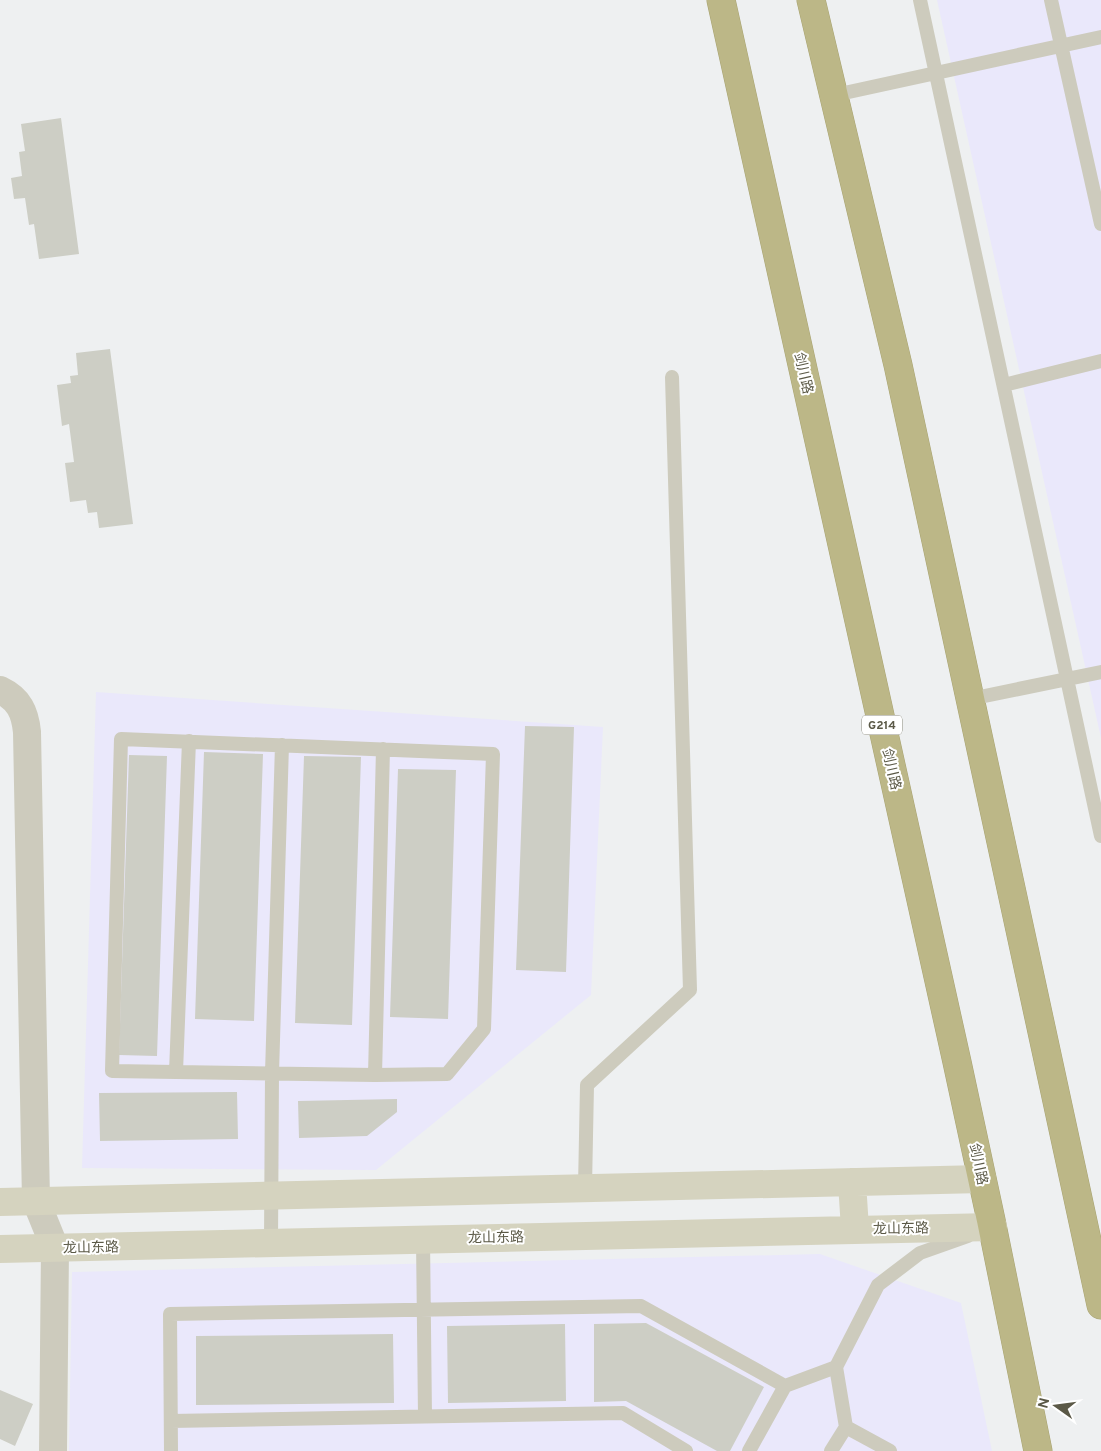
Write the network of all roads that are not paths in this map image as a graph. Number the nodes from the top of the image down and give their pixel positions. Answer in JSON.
{"nodes":[{"id":1,"x":721,"y":0,"type":"edge"},
{"id":2,"x":812,"y":0,"type":"edge"},
{"id":3,"x":920,"y":0,"type":"edge"},
{"id":4,"x":1051,"y":0,"type":"edge"},
{"id":5,"x":1101,"y":37,"type":"edge"},
{"id":6,"x":1061,"y":46,"type":"junction"},
{"id":7,"x":936,"y":73,"type":"junction"},
{"id":8,"x":834,"y":96,"type":"junction"},
{"id":9,"x":1097,"y":190,"type":"edge"},
{"id":10,"x":1101,"y":224,"type":"edge"},
{"id":11,"x":1101,"y":361,"type":"edge"},
{"id":12,"x":672,"y":377,"type":"dead end"},
{"id":13,"x":1004,"y":385,"type":"junction"},
{"id":14,"x":1101,"y":672,"type":"edge"},
{"id":15,"x":1067,"y":679,"type":"junction"},
{"id":16,"x":0,"y":690,"type":"edge"},
{"id":17,"x":970,"y":699,"type":"junction"},
{"id":18,"x":189,"y":741,"type":"junction"},
{"id":19,"x":282,"y":745,"type":"junction"},
{"id":20,"x":383,"y":749,"type":"junction"},
{"id":21,"x":1101,"y":836,"type":"edge"},
{"id":22,"x":176,"y":1072,"type":"junction"},
{"id":23,"x":272,"y":1073,"type":"junction"},
{"id":24,"x":375,"y":1075,"type":"junction"},
{"id":25,"x":982,"y":1179,"type":"junction"},
{"id":26,"x":852,"y":1182,"type":"junction"},
{"id":27,"x":585,"y":1187,"type":"junction"},
{"id":28,"x":271,"y":1195,"type":"junction"},
{"id":29,"x":36,"y":1201,"type":"junction"},
{"id":30,"x":0,"y":1202,"type":"edge"},
{"id":31,"x":993,"y":1227,"type":"junction"},
{"id":32,"x":854,"y":1229,"type":"junction"},
{"id":33,"x":422,"y":1239,"type":"junction"},
{"id":34,"x":271,"y":1242,"type":"junction"},
{"id":35,"x":55,"y":1248,"type":"junction"},
{"id":36,"x":0,"y":1249,"type":"edge"},
{"id":37,"x":1101,"y":1305,"type":"edge"},
{"id":38,"x":424,"y":1310,"type":"junction"},
{"id":39,"x":836,"y":1367,"type":"junction"},
{"id":40,"x":785,"y":1386,"type":"junction"},
{"id":41,"x":425,"y":1416,"type":"junction"},
{"id":42,"x":172,"y":1421,"type":"junction"},
{"id":43,"x":846,"y":1427,"type":"junction"},
{"id":44,"x":53,"y":1451,"type":"edge"},
{"id":45,"x":171,"y":1451,"type":"edge"},
{"id":46,"x":686,"y":1451,"type":"edge"},
{"id":47,"x":749,"y":1451,"type":"edge"},
{"id":48,"x":831,"y":1451,"type":"edge"},
{"id":49,"x":890,"y":1451,"type":"edge"},
{"id":50,"x":1038,"y":1451,"type":"edge"}],
"edges":[{"from":1,"to":25,"type":"highway","name":"剑川路","number":"G214"},
{"from":2,"to":8,"type":"highway"},
{"from":3,"to":7,"type":"lane"},
{"from":4,"to":6,"type":"lane"},
{"from":5,"to":6,"type":"lane"},
{"from":6,"to":7,"type":"lane"},
{"from":6,"to":9,"type":"lane"},
{"from":7,"to":8,"type":"lane"},
{"from":7,"to":13,"type":"lane"},
{"from":8,"to":17,"type":"highway"},
{"from":9,"to":10,"type":"lane"},
{"from":11,"to":13,"type":"lane"},
{"from":12,"to":27,"type":"lane"},
{"from":13,"to":15,"type":"lane"},
{"from":14,"to":15,"type":"lane"},
{"from":15,"to":17,"type":"lane"},
{"from":15,"to":21,"type":"lane"},
{"from":16,"to":29,"type":"street"},
{"from":17,"to":37,"type":"highway"},
{"from":18,"to":19,"type":"lane"},
{"from":18,"to":22,"type":"lane"},
{"from":18,"to":22,"type":"lane"},
{"from":19,"to":20,"type":"lane"},
{"from":19,"to":23,"type":"lane"},
{"from":20,"to":24,"type":"lane"},
{"from":20,"to":24,"type":"lane"},
{"from":22,"to":23,"type":"lane"},
{"from":23,"to":24,"type":"lane"},
{"from":23,"to":28,"type":"lane"},
{"from":25,"to":26,"type":"street"},
{"from":25,"to":31,"type":"highway","name":"剑川路","number":"G214"},
{"from":26,"to":27,"type":"street"},
{"from":26,"to":32,"type":"street"},
{"from":27,"to":28,"type":"street"},
{"from":28,"to":29,"type":"street"},
{"from":28,"to":34,"type":"lane"},
{"from":29,"to":30,"type":"street"},
{"from":29,"to":35,"type":"street"},
{"from":31,"to":32,"type":"street","name":"龙山东路"},
{"from":31,"to":39,"type":"lane"},
{"from":31,"to":50,"type":"highway","name":"剑川路","number":"G214"},
{"from":32,"to":33,"type":"street","name":"龙山东路"},
{"from":33,"to":34,"type":"street","name":"龙山东路"},
{"from":33,"to":38,"type":"lane"},
{"from":34,"to":35,"type":"street","name":"龙山东路"},
{"from":35,"to":36,"type":"street","name":"龙山东路"},
{"from":35,"to":44,"type":"street"},
{"from":38,"to":40,"type":"lane"},
{"from":38,"to":41,"type":"lane"},
{"from":38,"to":42,"type":"lane"},
{"from":39,"to":40,"type":"lane"},
{"from":39,"to":43,"type":"lane"},
{"from":40,"to":47,"type":"lane"},
{"from":41,"to":42,"type":"lane"},
{"from":41,"to":46,"type":"lane"},
{"from":42,"to":45,"type":"lane"},
{"from":43,"to":48,"type":"lane"},
{"from":43,"to":49,"type":"lane"}]}
